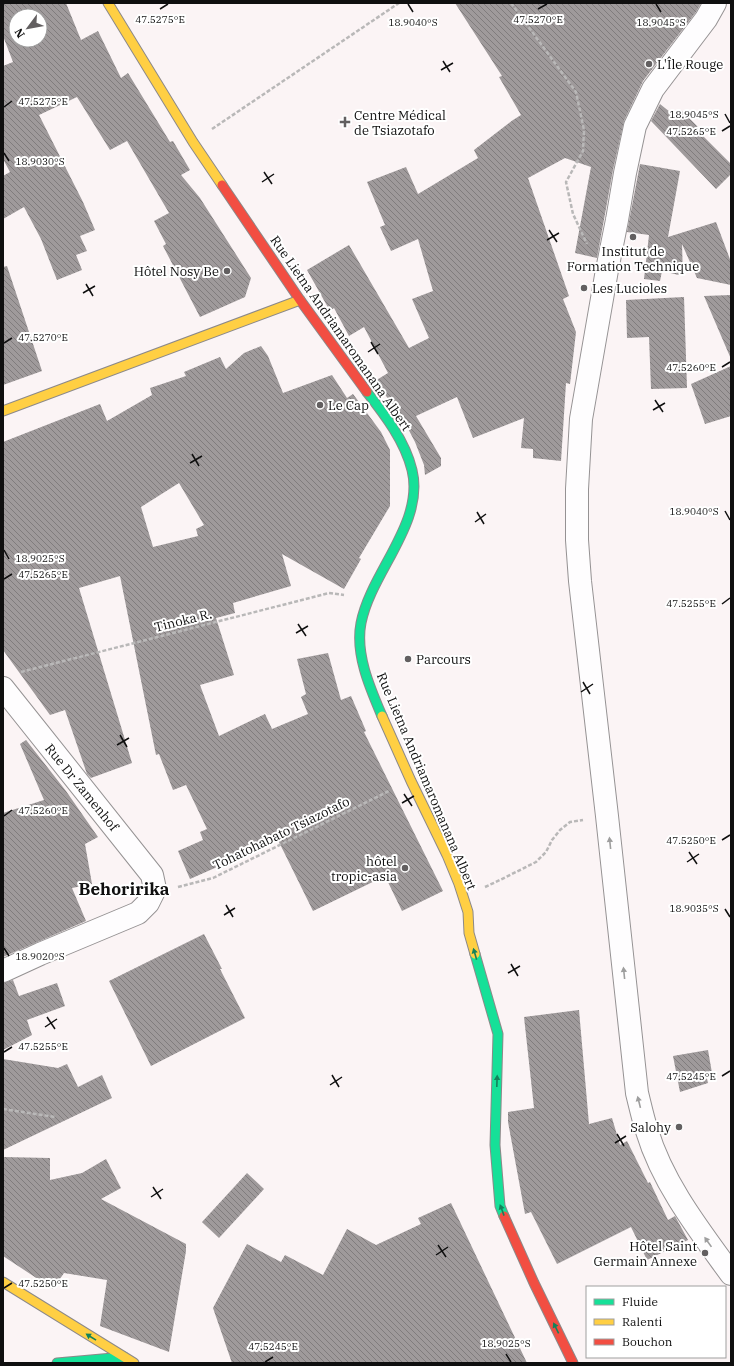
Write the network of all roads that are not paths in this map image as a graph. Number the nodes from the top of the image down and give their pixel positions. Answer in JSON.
{"nodes":[{"id":1,"x":108,"y":3,"type":"edge"},
{"id":2,"x":715,"y":3,"type":"edge"},
{"id":3,"x":300,"y":300,"type":"junction"},
{"id":4,"x":3,"y":411,"type":"edge"},
{"id":5,"x":3,"y":688,"type":"edge"},
{"id":6,"x":3,"y":971,"type":"edge"},
{"id":7,"x":731,"y":1274,"type":"edge"},
{"id":8,"x":3,"y":1282,"type":"edge"},
{"id":9,"x":124,"y":1357,"type":"junction"},
{"id":10,"x":57,"y":1363,"type":"edge"},
{"id":11,"x":134,"y":1363,"type":"edge"},
{"id":12,"x":573,"y":1363,"type":"edge"}],
"edges":[{"from":1,"to":3,"type":"street","name":"Rue Lietna Andriamaromanana Albert"},
{"from":7,"to":2,"type":"street","one_way":true},
{"from":3,"to":4,"type":"street"},
{"from":12,"to":3,"type":"street","name":"Rue Lietna Andriamaromanana Albert","one_way":true},
{"from":5,"to":6,"type":"street","name":"Rue Dr Zamenhof"},
{"from":9,"to":8,"type":"street","one_way":true},
{"from":9,"to":10,"type":"street"},
{"from":9,"to":11,"type":"street"}]}
